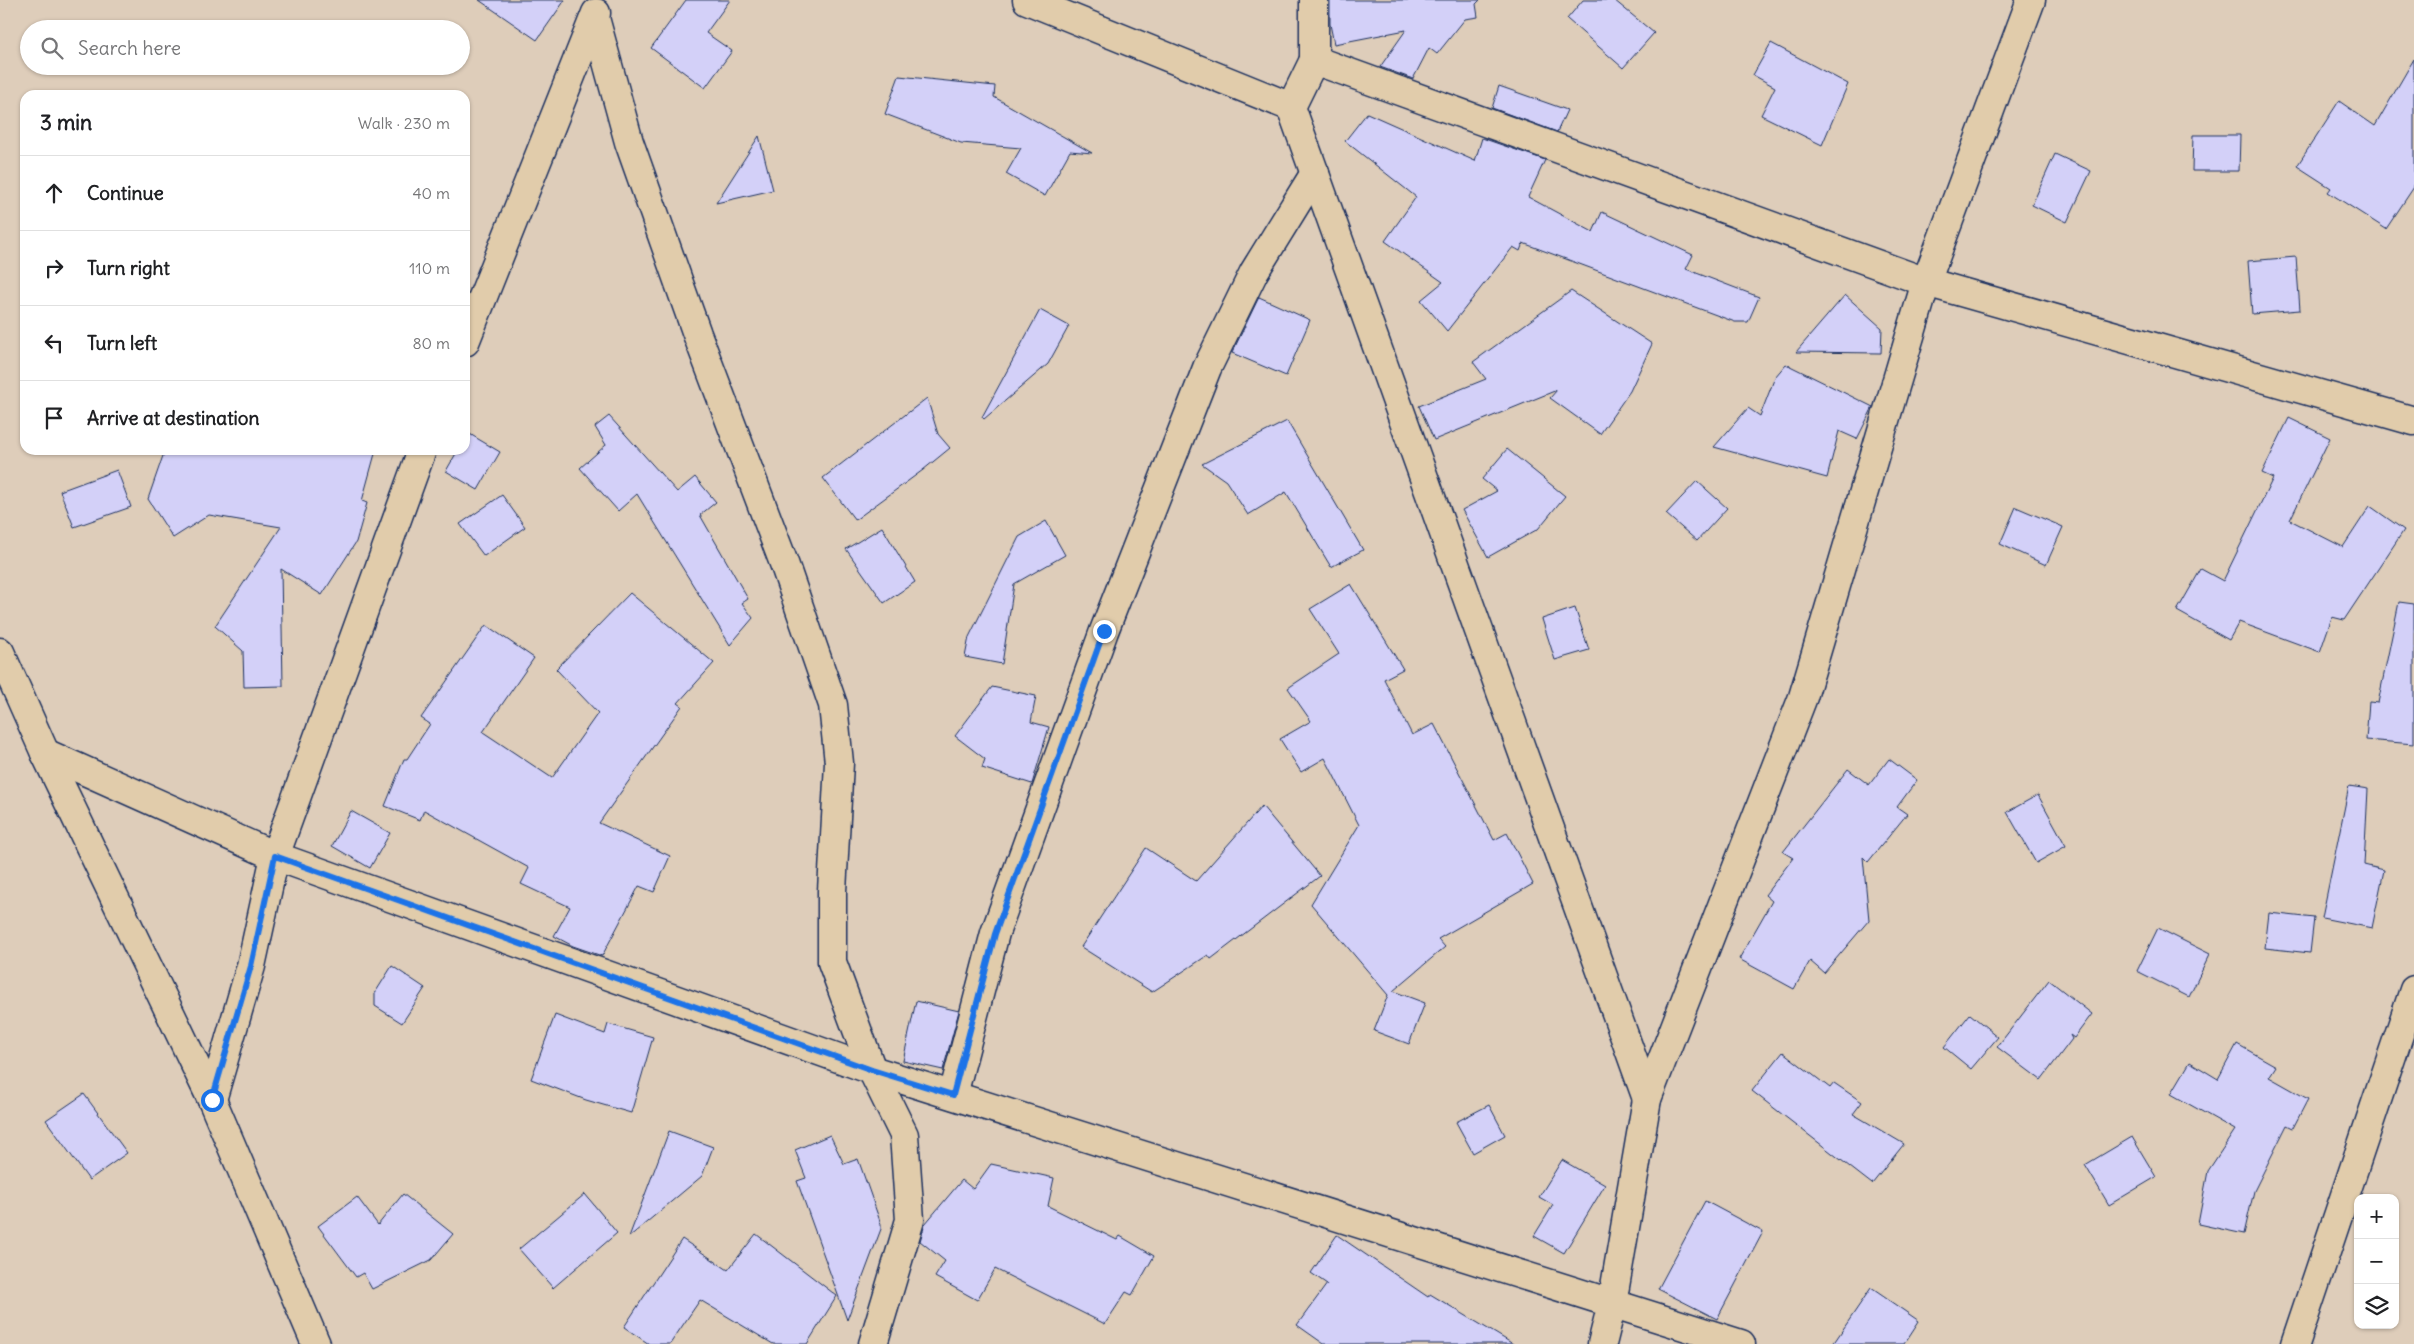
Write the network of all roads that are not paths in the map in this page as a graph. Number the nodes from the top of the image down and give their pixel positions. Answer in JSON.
{"nodes":[{"id":1,"x":1027,"y":0,"type":"edge"},
{"id":2,"x":1314,"y":0,"type":"edge"},
{"id":3,"x":2031,"y":0,"type":"edge"},
{"id":4,"x":598,"y":9,"type":"edge"},
{"id":5,"x":1314,"y":60,"type":"junction"},
{"id":6,"x":1291,"y":108,"type":"junction"},
{"id":7,"x":1314,"y":173,"type":"junction"},
{"id":8,"x":1926,"y":282,"type":"junction"},
{"id":9,"x":470,"y":329,"type":"edge"},
{"id":10,"x":2414,"y":421,"type":"edge"},
{"id":11,"x":420,"y":455,"type":"edge"},
{"id":12,"x":0,"y":652,"type":"edge"},
{"id":13,"x":45,"y":753,"type":"junction"},
{"id":14,"x":275,"y":856,"type":"junction"},
{"id":15,"x":2414,"y":990,"type":"edge"},
{"id":16,"x":872,"y":1070,"type":"junction"},
{"id":17,"x":953,"y":1095,"type":"junction"},
{"id":18,"x":1647,"y":1099,"type":"junction"},
{"id":19,"x":212,"y":1100,"type":"junction"},
{"id":20,"x":1612,"y":1304,"type":"junction"},
{"id":21,"x":316,"y":1344,"type":"edge"},
{"id":22,"x":873,"y":1344,"type":"edge"},
{"id":23,"x":1602,"y":1344,"type":"edge"},
{"id":24,"x":1742,"y":1344,"type":"edge"},
{"id":25,"x":2296,"y":1344,"type":"edge"}],
"edges":[{"from":1,"to":6,"type":"street"},
{"from":2,"to":5,"type":"street"},
{"from":3,"to":8,"type":"street"},
{"from":4,"to":9,"type":"street"},
{"from":4,"to":16,"type":"street"},
{"from":5,"to":6,"type":"street"},
{"from":5,"to":8,"type":"street"},
{"from":6,"to":7,"type":"street"},
{"from":7,"to":17,"type":"street"},
{"from":7,"to":18,"type":"street"},
{"from":8,"to":10,"type":"street"},
{"from":8,"to":18,"type":"street"},
{"from":11,"to":14,"type":"street"},
{"from":12,"to":13,"type":"street"},
{"from":13,"to":14,"type":"street"},
{"from":13,"to":19,"type":"street"},
{"from":14,"to":16,"type":"street"},
{"from":14,"to":19,"type":"street"},
{"from":15,"to":25,"type":"street"},
{"from":16,"to":17,"type":"street"},
{"from":16,"to":22,"type":"street"},
{"from":17,"to":20,"type":"street"},
{"from":18,"to":20,"type":"street"},
{"from":19,"to":21,"type":"street"},
{"from":20,"to":23,"type":"street"},
{"from":20,"to":24,"type":"street"}]}
